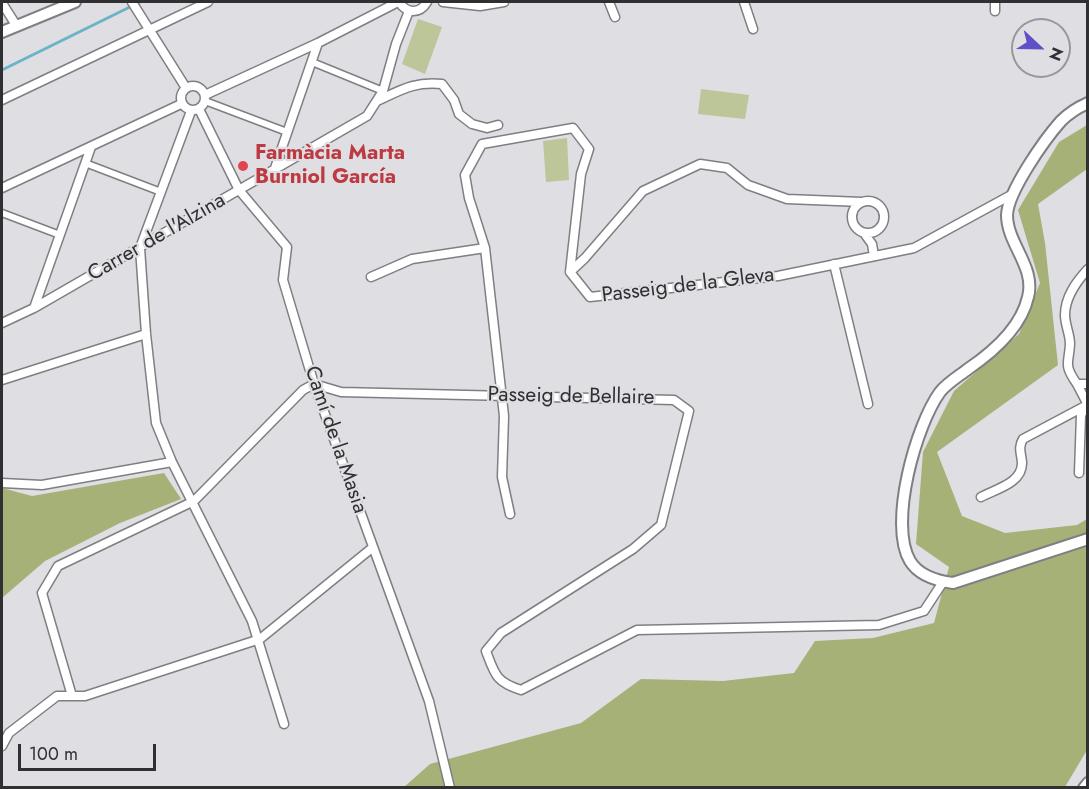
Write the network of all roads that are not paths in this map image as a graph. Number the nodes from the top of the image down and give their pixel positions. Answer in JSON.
{"nodes":[{"id":1,"x":75,"y":2,"type":"edge"},
{"id":2,"x":132,"y":2,"type":"edge"},
{"id":3,"x":208,"y":2,"type":"edge"},
{"id":4,"x":399,"y":2,"type":"edge"},
{"id":5,"x":427,"y":2,"type":"edge"},
{"id":6,"x":443,"y":2,"type":"edge"},
{"id":7,"x":504,"y":2,"type":"edge"},
{"id":8,"x":609,"y":2,"type":"edge"},
{"id":9,"x":744,"y":2,"type":"edge"},
{"id":10,"x":2,"y":3,"type":"edge"},
{"id":11,"x":409,"y":11,"type":"junction"},
{"id":12,"x":615,"y":17,"type":"dead end"},
{"id":13,"x":16,"y":25,"type":"junction"},
{"id":14,"x":753,"y":29,"type":"dead end"},
{"id":15,"x":150,"y":30,"type":"junction"},
{"id":16,"x":2,"y":32,"type":"edge"},
{"id":17,"x":318,"y":43,"type":"junction"},
{"id":18,"x":312,"y":62,"type":"junction"},
{"id":19,"x":186,"y":88,"type":"junction"},
{"id":20,"x":382,"y":91,"type":"junction"},
{"id":21,"x":205,"y":98,"type":"junction"},
{"id":22,"x":2,"y":100,"type":"edge"},
{"id":23,"x":377,"y":101,"type":"junction"},
{"id":24,"x":1088,"y":103,"type":"edge"},
{"id":25,"x":182,"y":104,"type":"junction"},
{"id":26,"x":195,"y":110,"type":"junction"},
{"id":27,"x":498,"y":125,"type":"dead end"},
{"id":28,"x":287,"y":132,"type":"junction"},
{"id":29,"x":91,"y":147,"type":"junction"},
{"id":30,"x":85,"y":163,"type":"junction"},
{"id":31,"x":275,"y":168,"type":"junction"},
{"id":32,"x":2,"y":188,"type":"edge"},
{"id":33,"x":239,"y":190,"type":"junction"},
{"id":34,"x":161,"y":192,"type":"junction"},
{"id":35,"x":1011,"y":195,"type":"junction"},
{"id":36,"x":862,"y":202,"type":"junction"},
{"id":37,"x":2,"y":213,"type":"edge"},
{"id":38,"x":864,"y":233,"type":"junction"},
{"id":39,"x":60,"y":235,"type":"junction"},
{"id":40,"x":140,"y":248,"type":"junction"},
{"id":41,"x":485,"y":248,"type":"junction"},
{"id":42,"x":874,"y":256,"type":"junction"},
{"id":43,"x":834,"y":264,"type":"junction"},
{"id":44,"x":1088,"y":269,"type":"edge"},
{"id":45,"x":570,"y":272,"type":"junction"},
{"id":46,"x":371,"y":277,"type":"dead end"},
{"id":47,"x":34,"y":308,"type":"junction"},
{"id":48,"x":2,"y":323,"type":"edge"},
{"id":49,"x":146,"y":334,"type":"junction"},
{"id":50,"x":2,"y":380,"type":"edge"},
{"id":51,"x":314,"y":384,"type":"junction"},
{"id":52,"x":1077,"y":384,"type":"junction"},
{"id":53,"x":1088,"y":384,"type":"edge"},
{"id":54,"x":501,"y":396,"type":"junction"},
{"id":55,"x":868,"y":404,"type":"dead end"},
{"id":56,"x":1087,"y":405,"type":"edge"},
{"id":57,"x":172,"y":462,"type":"junction"},
{"id":58,"x":1079,"y":473,"type":"dead end"},
{"id":59,"x":2,"y":483,"type":"edge"},
{"id":60,"x":981,"y":497,"type":"dead end"},
{"id":61,"x":194,"y":501,"type":"junction"},
{"id":62,"x":510,"y":513,"type":"dead end"},
{"id":63,"x":1088,"y":538,"type":"edge"},
{"id":64,"x":372,"y":548,"type":"junction"},
{"id":65,"x":943,"y":582,"type":"junction"},
{"id":66,"x":260,"y":639,"type":"junction"},
{"id":67,"x":72,"y":696,"type":"junction"},
{"id":68,"x":284,"y":724,"type":"dead end"},
{"id":69,"x":2,"y":746,"type":"edge"},
{"id":70,"x":1088,"y":783,"type":"edge"},
{"id":71,"x":450,"y":788,"type":"edge"},
{"id":72,"x":1084,"y":788,"type":"edge"}],
"edges":[{"from":1,"to":13,"type":"street"},
{"from":2,"to":15,"type":"street"},
{"from":3,"to":15,"type":"street"},
{"from":4,"to":11,"type":"street"},
{"from":4,"to":17,"type":"street"},
{"from":5,"to":11,"type":"street"},
{"from":6,"to":7,"type":"street"},
{"from":8,"to":12,"type":"street"},
{"from":9,"to":14,"type":"street"},
{"from":10,"to":13,"type":"street"},
{"from":11,"to":20,"type":"street","name":"Carrer de l'Alzina"},
{"from":13,"to":16,"type":"street"},
{"from":15,"to":19,"type":"street"},
{"from":15,"to":22,"type":"street"},
{"from":17,"to":18,"type":"street"},
{"from":17,"to":21,"type":"street"},
{"from":18,"to":20,"type":"street"},
{"from":18,"to":28,"type":"street"},
{"from":19,"to":21,"type":"street"},
{"from":19,"to":25,"type":"street"},
{"from":20,"to":23,"type":"street","name":"Carrer de l'Alzina"},
{"from":21,"to":26,"type":"street"},
{"from":21,"to":28,"type":"street"},
{"from":23,"to":27,"type":"street"},
{"from":23,"to":31,"type":"street","name":"Carrer de l'Alzina"},
{"from":24,"to":35,"type":"street"},
{"from":25,"to":26,"type":"street"},
{"from":25,"to":29,"type":"street"},
{"from":26,"to":33,"type":"street","name":"Camí de la Masia"},
{"from":26,"to":34,"type":"street"},
{"from":28,"to":31,"type":"street"},
{"from":29,"to":30,"type":"street"},
{"from":29,"to":32,"type":"street"},
{"from":30,"to":34,"type":"street"},
{"from":30,"to":39,"type":"street"},
{"from":31,"to":33,"type":"street","name":"Carrer de l'Alzina"},
{"from":33,"to":40,"type":"street","name":"Carrer de l'Alzina"},
{"from":33,"to":51,"type":"street","name":"Camí de la Masia"},
{"from":34,"to":40,"type":"street"},
{"from":35,"to":42,"type":"street","name":"Passeig de la Gleva"},
{"from":35,"to":65,"type":"street"},
{"from":36,"to":38,"type":"street"},
{"from":36,"to":38,"type":"street"},
{"from":36,"to":45,"type":"street"},
{"from":37,"to":39,"type":"street"},
{"from":38,"to":42,"type":"street"},
{"from":39,"to":47,"type":"street"},
{"from":40,"to":47,"type":"street","name":"Carrer de l'Alzina"},
{"from":40,"to":49,"type":"street"},
{"from":41,"to":45,"type":"street"},
{"from":41,"to":46,"type":"street"},
{"from":41,"to":54,"type":"street"},
{"from":42,"to":43,"type":"street","name":"Passeig de la Gleva"},
{"from":43,"to":45,"type":"street","name":"Passeig de la Gleva"},
{"from":43,"to":55,"type":"street"},
{"from":44,"to":52,"type":"street"},
{"from":47,"to":48,"type":"street","name":"Carrer de l'Alzina"},
{"from":49,"to":50,"type":"street"},
{"from":49,"to":57,"type":"street"},
{"from":51,"to":54,"type":"street","name":"Passeig de Bellaire"},
{"from":51,"to":61,"type":"street"},
{"from":51,"to":64,"type":"street","name":"Camí de la Masia"},
{"from":52,"to":53,"type":"street"},
{"from":52,"to":56,"type":"street"},
{"from":54,"to":62,"type":"street"},
{"from":54,"to":65,"type":"street","name":"Passeig de Bellaire"},
{"from":56,"to":58,"type":"street"},
{"from":56,"to":60,"type":"street"},
{"from":57,"to":59,"type":"street"},
{"from":57,"to":61,"type":"street"},
{"from":61,"to":66,"type":"street"},
{"from":61,"to":67,"type":"street"},
{"from":63,"to":65,"type":"street"},
{"from":64,"to":66,"type":"street"},
{"from":64,"to":71,"type":"street","name":"Camí de la Masia"},
{"from":66,"to":67,"type":"street"},
{"from":66,"to":68,"type":"street"},
{"from":67,"to":69,"type":"street"},
{"from":70,"to":72,"type":"street"}]}
